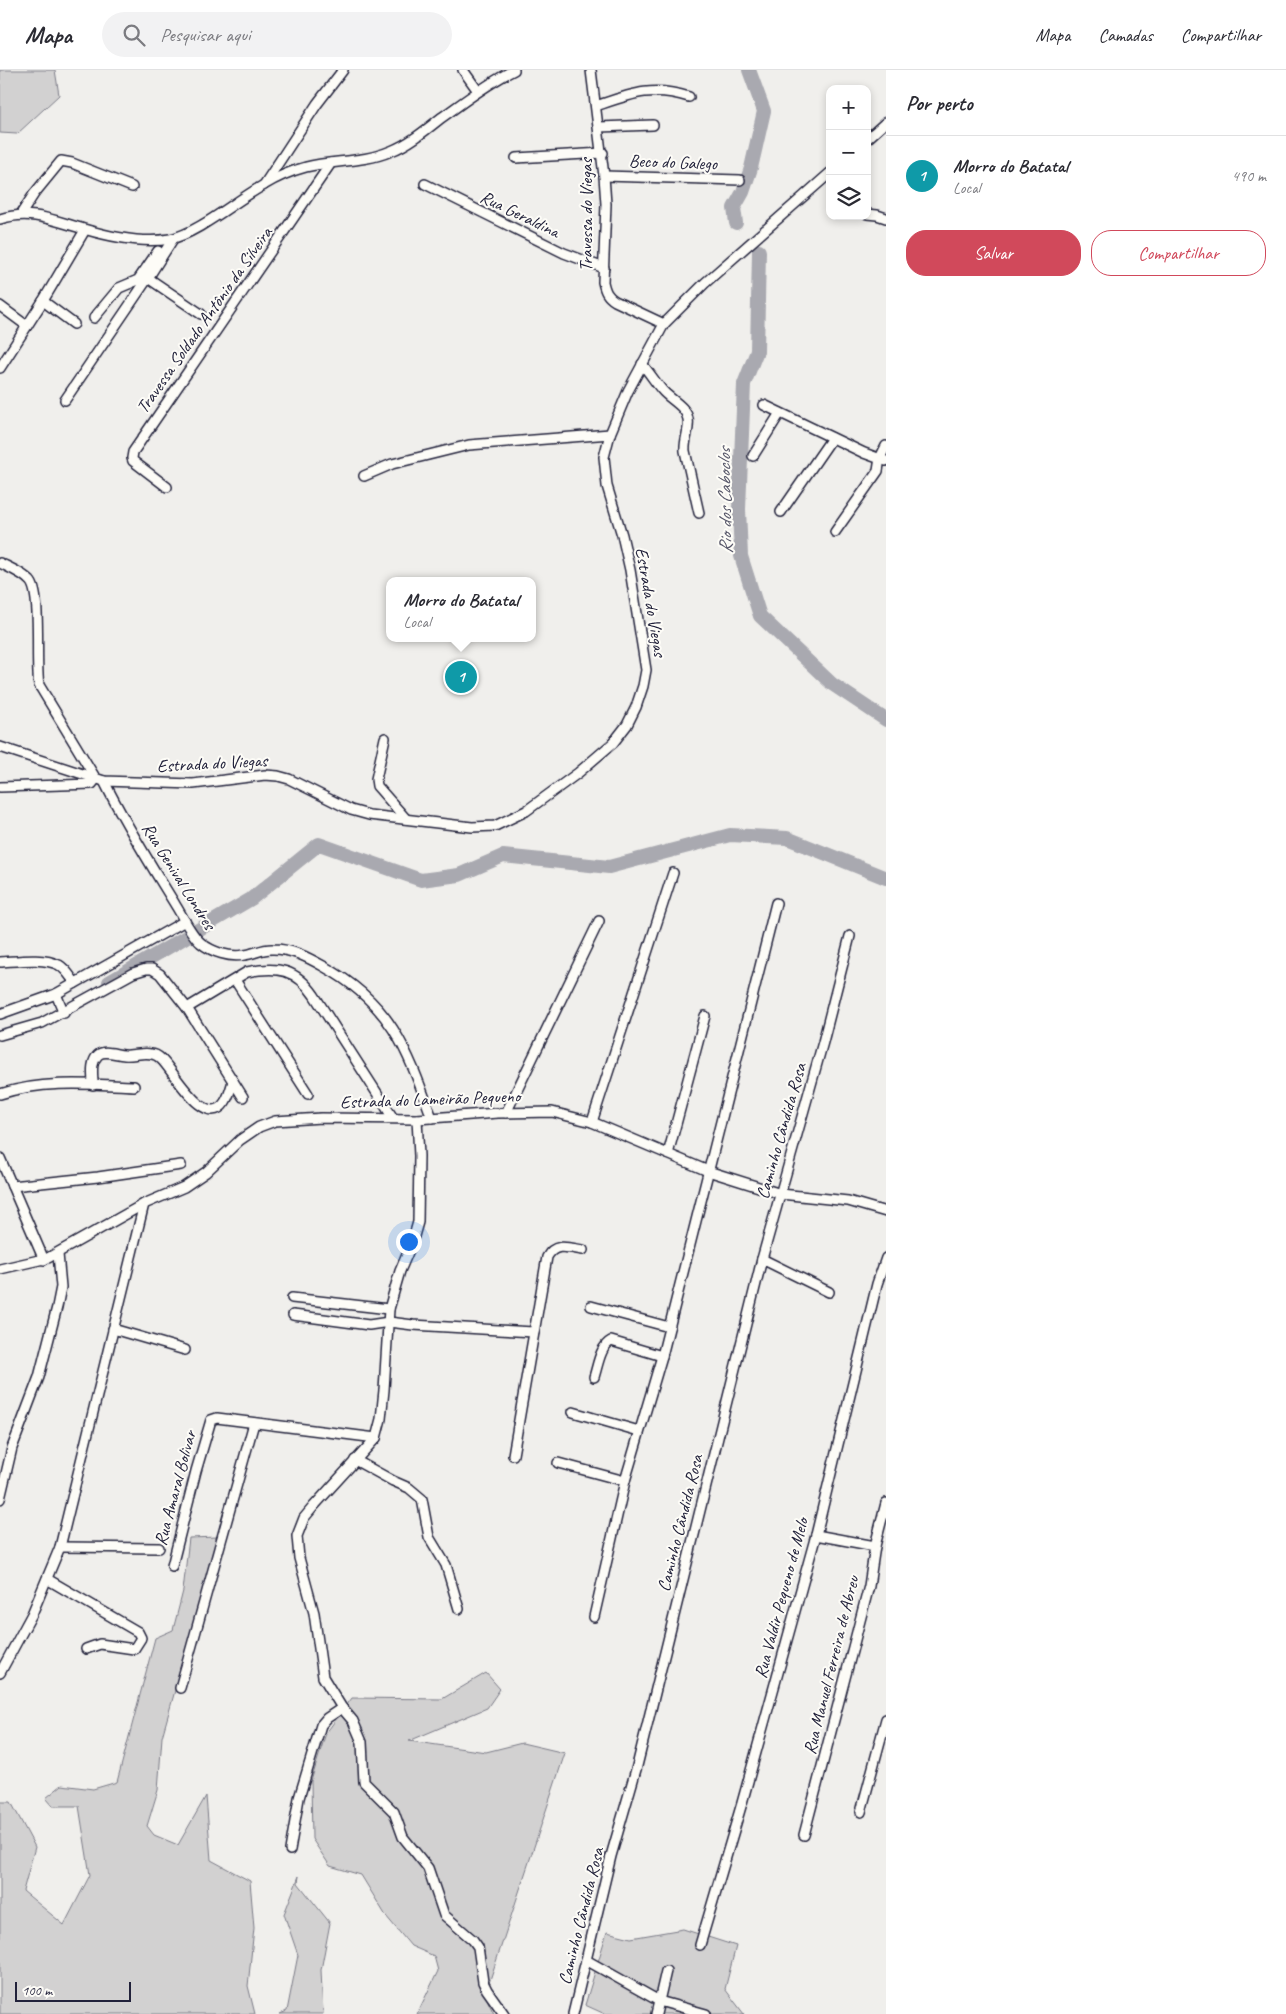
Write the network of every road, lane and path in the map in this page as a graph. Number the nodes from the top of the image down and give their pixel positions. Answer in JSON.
{"nodes":[{"id":1,"x":344,"y":70,"type":"edge"},
{"id":2,"x":464,"y":70,"type":"edge"},
{"id":3,"x":514,"y":70,"type":"edge"},
{"id":4,"x":592,"y":70,"type":"edge"},
{"id":5,"x":478,"y":90,"type":"junction"},
{"id":6,"x":689,"y":97,"type":"dead end"},
{"id":7,"x":596,"y":106,"type":"junction"},
{"id":8,"x":886,"y":122,"type":"edge"},
{"id":9,"x":653,"y":125,"type":"dead end"},
{"id":10,"x":599,"y":127,"type":"junction"},
{"id":11,"x":871,"y":135,"type":"edge"},
{"id":12,"x":603,"y":153,"type":"junction"},
{"id":13,"x":516,"y":158,"type":"dead end"},
{"id":14,"x":331,"y":163,"type":"junction"},
{"id":15,"x":828,"y":175,"type":"edge"},
{"id":16,"x":604,"y":176,"type":"junction"},
{"id":17,"x":740,"y":180,"type":"dead end"},
{"id":18,"x":425,"y":184,"type":"dead end"},
{"id":19,"x":264,"y":185,"type":"junction"},
{"id":20,"x":132,"y":187,"type":"dead end"},
{"id":21,"x":21,"y":214,"type":"junction"},
{"id":22,"x":871,"y":214,"type":"edge"},
{"id":23,"x":886,"y":218,"type":"edge"},
{"id":24,"x":0,"y":219,"type":"edge"},
{"id":25,"x":85,"y":230,"type":"junction"},
{"id":26,"x":169,"y":239,"type":"junction"},
{"id":27,"x":604,"y":268,"type":"junction"},
{"id":28,"x":148,"y":278,"type":"junction"},
{"id":29,"x":43,"y":301,"type":"junction"},
{"id":30,"x":0,"y":306,"type":"edge"},
{"id":31,"x":201,"y":314,"type":"dead end"},
{"id":32,"x":94,"y":318,"type":"dead end"},
{"id":33,"x":74,"y":324,"type":"dead end"},
{"id":34,"x":664,"y":324,"type":"junction"},
{"id":35,"x":28,"y":326,"type":"junction"},
{"id":36,"x":642,"y":364,"type":"junction"},
{"id":37,"x":0,"y":368,"type":"edge"},
{"id":38,"x":65,"y":400,"type":"dead end"},
{"id":39,"x":764,"y":405,"type":"dead end"},
{"id":40,"x":780,"y":413,"type":"junction"},
{"id":41,"x":610,"y":434,"type":"junction"},
{"id":42,"x":832,"y":438,"type":"junction"},
{"id":43,"x":886,"y":446,"type":"edge"},
{"id":44,"x":753,"y":456,"type":"dead end"},
{"id":45,"x":883,"y":459,"type":"edge"},
{"id":46,"x":364,"y":476,"type":"dead end"},
{"id":47,"x":167,"y":487,"type":"dead end"},
{"id":48,"x":781,"y":512,"type":"dead end"},
{"id":49,"x":699,"y":513,"type":"dead end"},
{"id":50,"x":835,"y":532,"type":"dead end"},
{"id":51,"x":0,"y":563,"type":"edge"},
{"id":52,"x":385,"y":738,"type":"dead end"},
{"id":53,"x":0,"y":747,"type":"edge"},
{"id":54,"x":100,"y":780,"type":"junction"},
{"id":55,"x":0,"y":787,"type":"edge"},
{"id":56,"x":406,"y":819,"type":"junction"},
{"id":57,"x":673,"y":873,"type":"dead end"},
{"id":58,"x":776,"y":903,"type":"dead end"},
{"id":59,"x":600,"y":921,"type":"dead end"},
{"id":60,"x":186,"y":922,"type":"junction"},
{"id":61,"x":850,"y":936,"type":"dead end"},
{"id":62,"x":0,"y":962,"type":"edge"},
{"id":63,"x":235,"y":980,"type":"junction"},
{"id":64,"x":75,"y":983,"type":"junction"},
{"id":65,"x":56,"y":994,"type":"junction"},
{"id":66,"x":187,"y":1008,"type":"junction"},
{"id":67,"x":64,"y":1013,"type":"junction"},
{"id":68,"x":0,"y":1014,"type":"edge"},
{"id":69,"x":705,"y":1016,"type":"dead end"},
{"id":70,"x":0,"y":1035,"type":"edge"},
{"id":71,"x":233,"y":1081,"type":"junction"},
{"id":72,"x":93,"y":1084,"type":"junction"},
{"id":73,"x":134,"y":1086,"type":"dead end"},
{"id":74,"x":0,"y":1094,"type":"edge"},
{"id":75,"x":308,"y":1094,"type":"dead end"},
{"id":76,"x":243,"y":1097,"type":"dead end"},
{"id":77,"x":506,"y":1113,"type":"junction"},
{"id":78,"x":393,"y":1118,"type":"junction"},
{"id":79,"x":432,"y":1118,"type":"junction"},
{"id":80,"x":416,"y":1119,"type":"junction"},
{"id":81,"x":592,"y":1122,"type":"junction"},
{"id":82,"x":668,"y":1154,"type":"junction"},
{"id":83,"x":0,"y":1158,"type":"edge"},
{"id":84,"x":181,"y":1165,"type":"dead end"},
{"id":85,"x":708,"y":1171,"type":"junction"},
{"id":86,"x":12,"y":1186,"type":"junction"},
{"id":87,"x":781,"y":1194,"type":"junction"},
{"id":88,"x":144,"y":1204,"type":"junction"},
{"id":89,"x":886,"y":1212,"type":"edge"},
{"id":90,"x":583,"y":1250,"type":"dead end"},
{"id":91,"x":58,"y":1254,"type":"junction"},
{"id":92,"x":886,"y":1258,"type":"edge"},
{"id":93,"x":762,"y":1259,"type":"junction"},
{"id":94,"x":44,"y":1260,"type":"junction"},
{"id":95,"x":0,"y":1269,"type":"edge"},
{"id":96,"x":829,"y":1292,"type":"dead end"},
{"id":97,"x":292,"y":1298,"type":"dead end"},
{"id":98,"x":591,"y":1306,"type":"dead end"},
{"id":99,"x":389,"y":1309,"type":"junction"},
{"id":100,"x":293,"y":1315,"type":"dead end"},
{"id":101,"x":388,"y":1322,"type":"junction"},
{"id":102,"x":669,"y":1327,"type":"junction"},
{"id":103,"x":113,"y":1329,"type":"junction"},
{"id":104,"x":534,"y":1332,"type":"junction"},
{"id":105,"x":185,"y":1350,"type":"dead end"},
{"id":106,"x":662,"y":1356,"type":"junction"},
{"id":107,"x":594,"y":1377,"type":"dead end"},
{"id":108,"x":573,"y":1412,"type":"dead end"},
{"id":109,"x":254,"y":1423,"type":"junction"},
{"id":110,"x":639,"y":1432,"type":"junction"},
{"id":111,"x":376,"y":1438,"type":"junction"},
{"id":112,"x":513,"y":1455,"type":"dead end"},
{"id":113,"x":354,"y":1460,"type":"junction"},
{"id":114,"x":558,"y":1463,"type":"dead end"},
{"id":115,"x":625,"y":1481,"type":"junction"},
{"id":116,"x":0,"y":1499,"type":"edge"},
{"id":117,"x":886,"y":1503,"type":"edge"},
{"id":118,"x":816,"y":1534,"type":"junction"},
{"id":119,"x":875,"y":1546,"type":"junction"},
{"id":120,"x":60,"y":1547,"type":"junction"},
{"id":121,"x":158,"y":1548,"type":"dead end"},
{"id":122,"x":172,"y":1566,"type":"dead end"},
{"id":123,"x":47,"y":1579,"type":"junction"},
{"id":124,"x":459,"y":1610,"type":"dead end"},
{"id":125,"x":594,"y":1617,"type":"dead end"},
{"id":126,"x":86,"y":1649,"type":"dead end"},
{"id":127,"x":0,"y":1673,"type":"edge"},
{"id":128,"x":180,"y":1688,"type":"dead end"},
{"id":129,"x":342,"y":1708,"type":"junction"},
{"id":130,"x":886,"y":1719,"type":"edge"},
{"id":131,"x":862,"y":1812,"type":"dead end"},
{"id":132,"x":804,"y":1835,"type":"dead end"},
{"id":133,"x":290,"y":1850,"type":"dead end"},
{"id":134,"x":700,"y":1945,"type":"dead end"},
{"id":135,"x":586,"y":1960,"type":"junction"},
{"id":136,"x":666,"y":1971,"type":"dead end"},
{"id":137,"x":659,"y":2001,"type":"junction"},
{"id":138,"x":504,"y":2014,"type":"edge"},
{"id":139,"x":574,"y":2014,"type":"edge"},
{"id":140,"x":656,"y":2014,"type":"edge"},
{"id":141,"x":706,"y":2014,"type":"edge"}],
"edges":[{"from":1,"to":19,"type":"street"},
{"from":2,"to":5,"type":"street"},
{"from":3,"to":5,"type":"street"},
{"from":4,"to":7,"type":"street","name":"Travessa do Viegas"},
{"from":5,"to":14,"type":"street"},
{"from":6,"to":7,"type":"street"},
{"from":7,"to":10,"type":"street","name":"Travessa do Viegas"},
{"from":8,"to":11,"type":"street"},
{"from":9,"to":10,"type":"street"},
{"from":10,"to":12,"type":"street","name":"Travessa do Viegas"},
{"from":12,"to":13,"type":"street"},
{"from":12,"to":16,"type":"street","name":"Travessa do Viegas"},
{"from":14,"to":19,"type":"street"},
{"from":14,"to":47,"type":"street","name":"Travessa Soldado Antônio da Silveira"},
{"from":15,"to":34,"type":"street","name":"Estrada do Viegas"},
{"from":16,"to":17,"type":"street","name":"Beco do Galego"},
{"from":16,"to":27,"type":"street","name":"Travessa do Viegas"},
{"from":18,"to":27,"type":"street","name":"Rua Geraldina"},
{"from":19,"to":26,"type":"street"},
{"from":20,"to":21,"type":"street"},
{"from":21,"to":24,"type":"street"},
{"from":21,"to":25,"type":"street"},
{"from":22,"to":23,"type":"street"},
{"from":25,"to":26,"type":"street"},
{"from":25,"to":29,"type":"street"},
{"from":26,"to":28,"type":"street"},
{"from":26,"to":32,"type":"street"},
{"from":27,"to":34,"type":"street","name":"Travessa do Viegas"},
{"from":28,"to":31,"type":"street"},
{"from":28,"to":38,"type":"street"},
{"from":29,"to":33,"type":"street"},
{"from":29,"to":35,"type":"street"},
{"from":30,"to":35,"type":"street"},
{"from":34,"to":36,"type":"street","name":"Estrada do Viegas"},
{"from":35,"to":37,"type":"street"},
{"from":36,"to":41,"type":"street","name":"Estrada do Viegas"},
{"from":36,"to":49,"type":"street"},
{"from":39,"to":40,"type":"street"},
{"from":40,"to":42,"type":"street"},
{"from":40,"to":44,"type":"street"},
{"from":41,"to":46,"type":"street"},
{"from":41,"to":56,"type":"street","name":"Estrada do Viegas"},
{"from":42,"to":45,"type":"street"},
{"from":42,"to":48,"type":"street"},
{"from":43,"to":45,"type":"street"},
{"from":45,"to":50,"type":"street"},
{"from":51,"to":54,"type":"street","name":"Rua Genival Londres"},
{"from":52,"to":56,"type":"street"},
{"from":53,"to":54,"type":"street","name":"Estrada do Viegas"},
{"from":54,"to":55,"type":"street","name":"Estrada do Viegas"},
{"from":54,"to":56,"type":"street","name":"Estrada do Viegas"},
{"from":54,"to":60,"type":"street","name":"Rua Genival Londres"},
{"from":57,"to":81,"type":"street"},
{"from":58,"to":85,"type":"street"},
{"from":59,"to":77,"type":"street"},
{"from":60,"to":64,"type":"street"},
{"from":60,"to":79,"type":"street","name":"Rua Genival Londres"},
{"from":61,"to":87,"type":"street","name":"Caminho Cândida Rosa"},
{"from":62,"to":64,"type":"street"},
{"from":63,"to":66,"type":"street"},
{"from":63,"to":75,"type":"street"},
{"from":63,"to":78,"type":"street"},
{"from":64,"to":65,"type":"street"},
{"from":65,"to":67,"type":"street"},
{"from":65,"to":68,"type":"street"},
{"from":66,"to":67,"type":"street"},
{"from":66,"to":71,"type":"street"},
{"from":67,"to":70,"type":"street"},
{"from":69,"to":82,"type":"street"},
{"from":71,"to":72,"type":"street"},
{"from":71,"to":76,"type":"street"},
{"from":72,"to":73,"type":"street"},
{"from":72,"to":74,"type":"street"},
{"from":77,"to":79,"type":"street","name":"Estrada do Lameirão Pequeno"},
{"from":77,"to":81,"type":"street","name":"Estrada do Lameirão Pequeno"},
{"from":78,"to":80,"type":"street","name":"Estrada do Lameirão Pequeno"},
{"from":78,"to":88,"type":"street","name":"Estrada do Lameirão Pequeno"},
{"from":79,"to":80,"type":"street","name":"Estrada do Lameirão Pequeno"},
{"from":80,"to":99,"type":"street"},
{"from":81,"to":82,"type":"street","name":"Estrada do Lameirão Pequeno"},
{"from":82,"to":85,"type":"street","name":"Estrada do Lameirão Pequeno"},
{"from":83,"to":86,"type":"street"},
{"from":84,"to":86,"type":"street"},
{"from":85,"to":87,"type":"street","name":"Estrada do Lameirão Pequeno"},
{"from":85,"to":102,"type":"street"},
{"from":86,"to":94,"type":"street"},
{"from":87,"to":89,"type":"street","name":"Estrada do Lameirão Pequeno"},
{"from":87,"to":93,"type":"street","name":"Caminho Cândida Rosa"},
{"from":88,"to":91,"type":"street","name":"Estrada do Lameirão Pequeno"},
{"from":88,"to":103,"type":"street"},
{"from":90,"to":104,"type":"street"},
{"from":91,"to":94,"type":"street","name":"Estrada do Lameirão Pequeno"},
{"from":91,"to":116,"type":"street"},
{"from":92,"to":118,"type":"street","name":"Rua Valdir Pequeno de Melo"},
{"from":93,"to":96,"type":"street"},
{"from":93,"to":135,"type":"street","name":"Caminho Cândida Rosa"},
{"from":94,"to":95,"type":"street","name":"Estrada do Lameirão Pequeno"},
{"from":97,"to":99,"type":"street"},
{"from":98,"to":102,"type":"street"},
{"from":99,"to":101,"type":"street"},
{"from":100,"to":101,"type":"street"},
{"from":101,"to":104,"type":"street"},
{"from":101,"to":111,"type":"street"},
{"from":102,"to":106,"type":"street"},
{"from":103,"to":105,"type":"street"},
{"from":103,"to":120,"type":"street"},
{"from":104,"to":112,"type":"street"},
{"from":106,"to":107,"type":"street"},
{"from":106,"to":110,"type":"street"},
{"from":108,"to":110,"type":"street"},
{"from":109,"to":111,"type":"street"},
{"from":109,"to":122,"type":"street","name":"Rua Amaral Bolivar"},
{"from":109,"to":128,"type":"street"},
{"from":110,"to":115,"type":"street"},
{"from":111,"to":113,"type":"street"},
{"from":113,"to":124,"type":"street"},
{"from":113,"to":129,"type":"street"},
{"from":114,"to":115,"type":"street"},
{"from":115,"to":125,"type":"street"},
{"from":117,"to":119,"type":"street","name":"Rua Manuel Ferreira de Abreu"},
{"from":118,"to":119,"type":"street"},
{"from":118,"to":134,"type":"street","name":"Rua Valdir Pequeno de Melo"},
{"from":119,"to":132,"type":"street","name":"Rua Manuel Ferreira de Abreu"},
{"from":120,"to":121,"type":"street"},
{"from":120,"to":123,"type":"street"},
{"from":123,"to":126,"type":"street"},
{"from":123,"to":127,"type":"street"},
{"from":129,"to":133,"type":"street"},
{"from":129,"to":138,"type":"street"},
{"from":130,"to":131,"type":"street"},
{"from":135,"to":137,"type":"street"},
{"from":135,"to":139,"type":"street","name":"Caminho Cândida Rosa"},
{"from":136,"to":137,"type":"street"},
{"from":137,"to":140,"type":"street"},
{"from":137,"to":141,"type":"street"}]}
